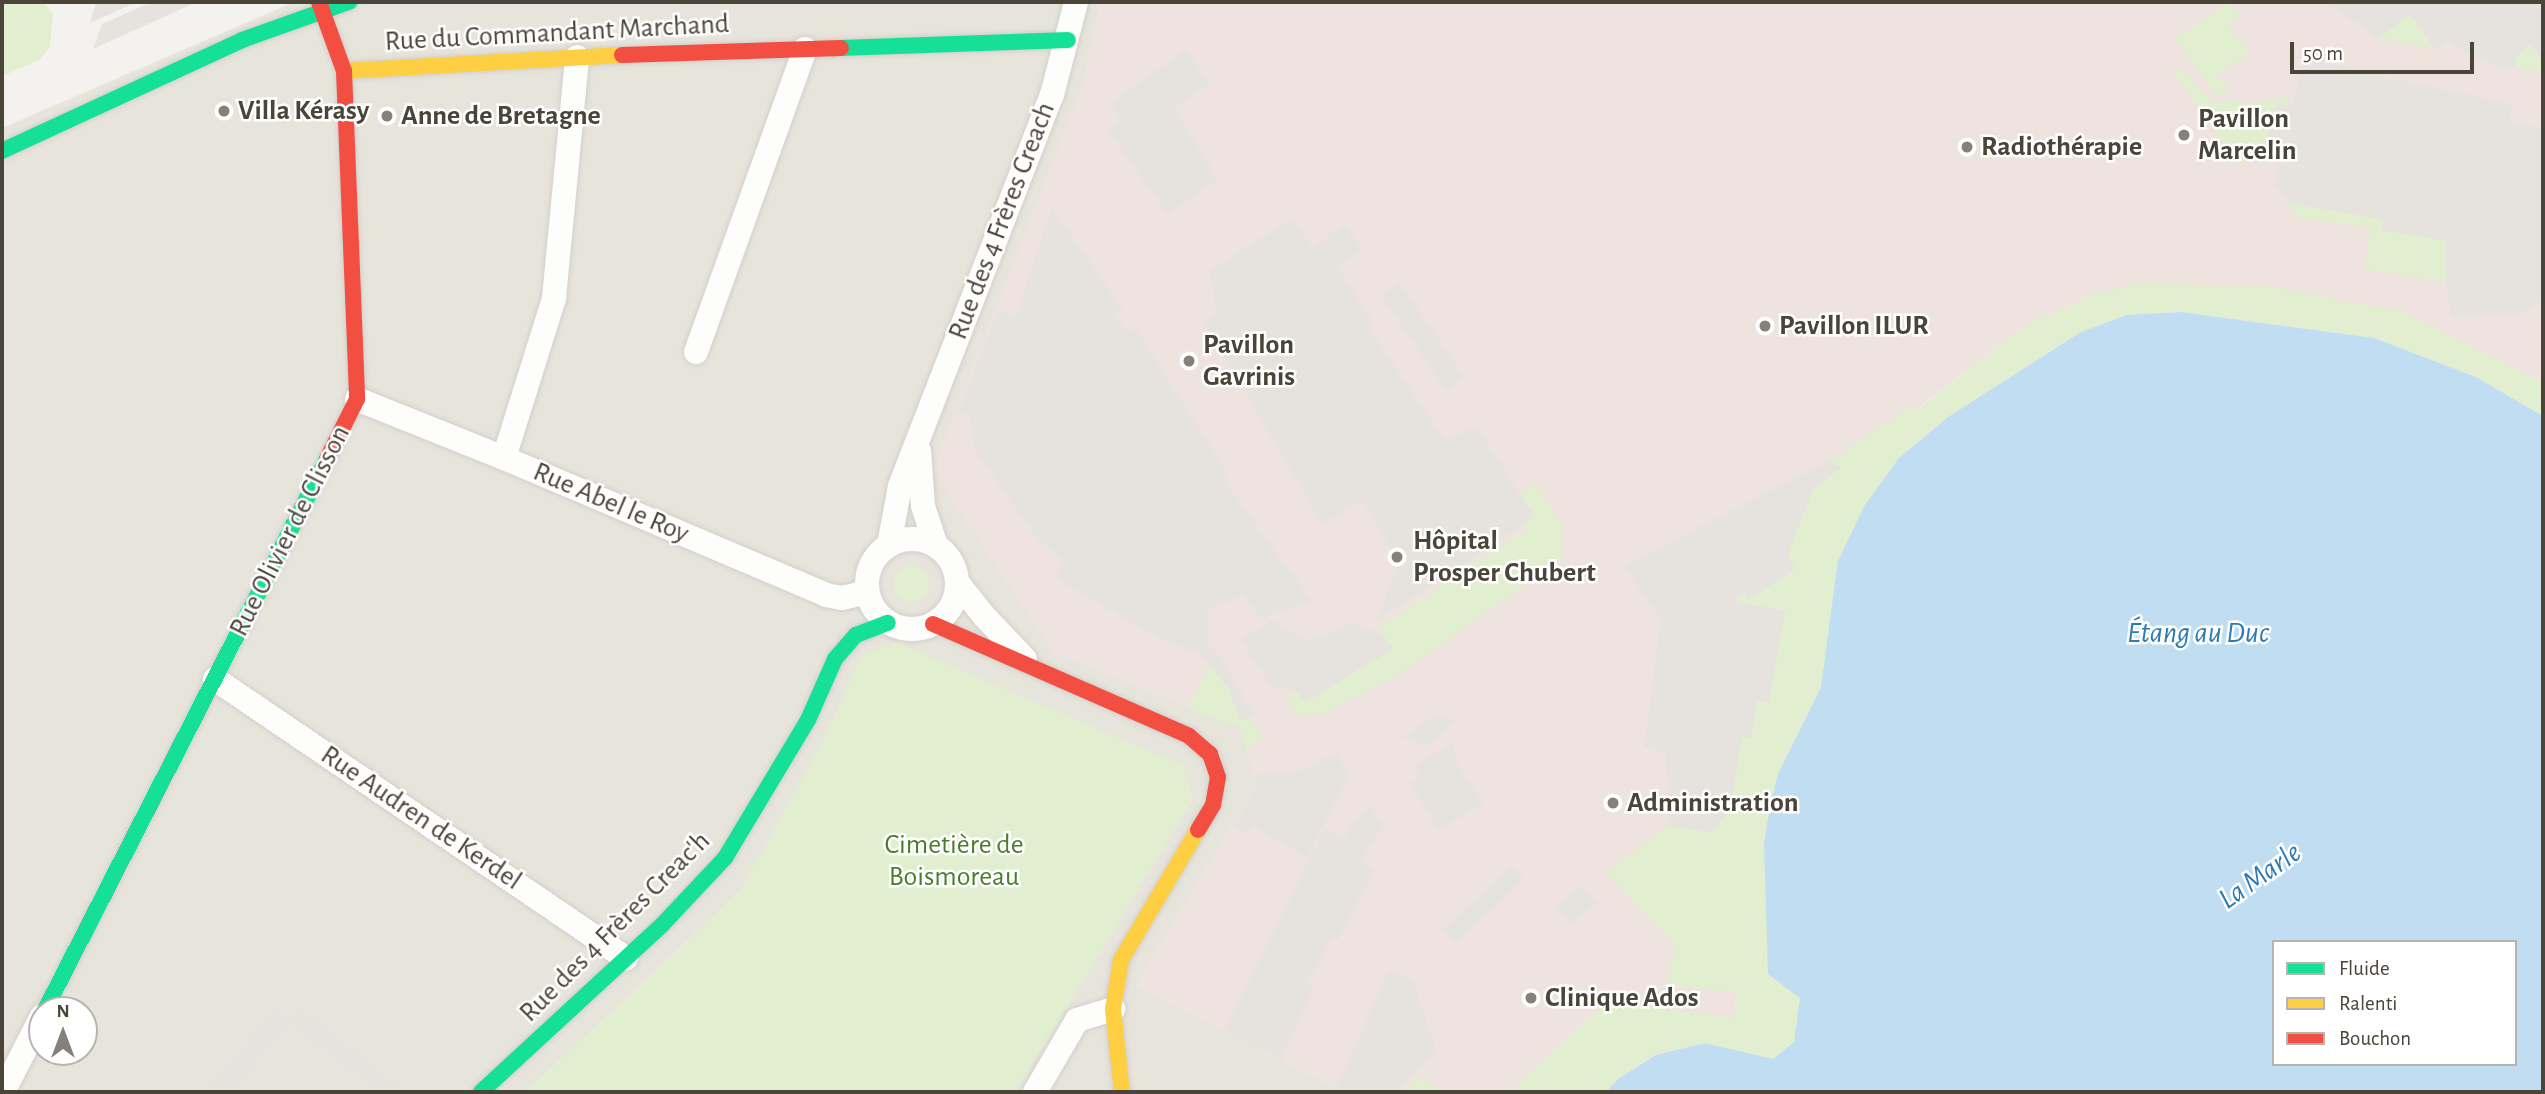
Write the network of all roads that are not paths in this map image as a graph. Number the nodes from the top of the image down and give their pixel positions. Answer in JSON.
{"nodes":[{"id":1,"x":349,"y":2,"type":"edge"},
{"id":2,"x":1076,"y":2,"type":"edge"},
{"id":3,"x":321,"y":7,"type":"edge"},
{"id":4,"x":1068,"y":40,"type":"junction"},
{"id":5,"x":805,"y":49,"type":"junction"},
{"id":6,"x":578,"y":57,"type":"junction"},
{"id":7,"x":344,"y":71,"type":"junction"},
{"id":8,"x":2,"y":151,"type":"edge"},
{"id":9,"x":696,"y":352,"type":"dead end"},
{"id":10,"x":357,"y":399,"type":"junction"},
{"id":11,"x":918,"y":438,"type":"junction"},
{"id":12,"x":504,"y":458,"type":"junction"},
{"id":13,"x":889,"y":545,"type":"junction"},
{"id":14,"x":936,"y":545,"type":"junction"},
{"id":15,"x":957,"y":582,"type":"junction"},
{"id":16,"x":867,"y":592,"type":"junction"},
{"id":17,"x":888,"y":623,"type":"junction"},
{"id":18,"x":933,"y":624,"type":"junction"},
{"id":19,"x":1037,"y":672,"type":"junction"},
{"id":20,"x":215,"y":679,"type":"junction"},
{"id":21,"x":626,"y":958,"type":"junction"},
{"id":22,"x":52,"y":996,"type":"edge"},
{"id":23,"x":1113,"y":1009,"type":"junction"},
{"id":24,"x":28,"y":1043,"type":"edge"},
{"id":25,"x":3,"y":1092,"type":"edge"},
{"id":26,"x":481,"y":1092,"type":"edge"},
{"id":27,"x":1035,"y":1092,"type":"edge"},
{"id":28,"x":1122,"y":1092,"type":"edge"}],
"edges":[{"from":1,"to":3,"type":"street"},
{"from":2,"to":4,"type":"street","name":"Rue des 4 Frères Creach"},
{"from":3,"to":7,"type":"street","name":"Rue Olivier de Clisson"},
{"from":3,"to":8,"type":"street"},
{"from":4,"to":5,"type":"street","name":"Rue du Commandant Marchand"},
{"from":4,"to":11,"type":"street","name":"Rue des 4 Frères Creach"},
{"from":5,"to":6,"type":"street","name":"Rue du Commandant Marchand"},
{"from":5,"to":9,"type":"street"},
{"from":6,"to":7,"type":"street","name":"Rue du Commandant Marchand"},
{"from":6,"to":12,"type":"street"},
{"from":7,"to":10,"type":"street","name":"Rue Olivier de Clisson"},
{"from":10,"to":12,"type":"street","name":"Rue Abel le Roy"},
{"from":10,"to":20,"type":"street","name":"Rue Olivier de Clisson"},
{"from":11,"to":13,"type":"street","name":"Rue des 4 Frères Creach"},
{"from":11,"to":14,"type":"street","name":"Rue des 4 Frères Creach"},
{"from":12,"to":16,"type":"street","name":"Rue Abel le Roy"},
{"from":13,"to":14,"type":"street"},
{"from":13,"to":16,"type":"street"},
{"from":14,"to":15,"type":"street"},
{"from":15,"to":18,"type":"street"},
{"from":15,"to":19,"type":"street"},
{"from":16,"to":17,"type":"street"},
{"from":17,"to":18,"type":"street"},
{"from":17,"to":21,"type":"street","name":"Rue des 4 Frères Creac'h"},
{"from":18,"to":19,"type":"street"},
{"from":19,"to":23,"type":"street"},
{"from":20,"to":21,"type":"street","name":"Rue Audren de Kerdel"},
{"from":20,"to":22,"type":"street","name":"Rue Olivier de Clisson"},
{"from":21,"to":26,"type":"street","name":"Rue des 4 Frères Creac'h"},
{"from":23,"to":27,"type":"street"},
{"from":23,"to":28,"type":"street"},
{"from":24,"to":25,"type":"street"}]}
